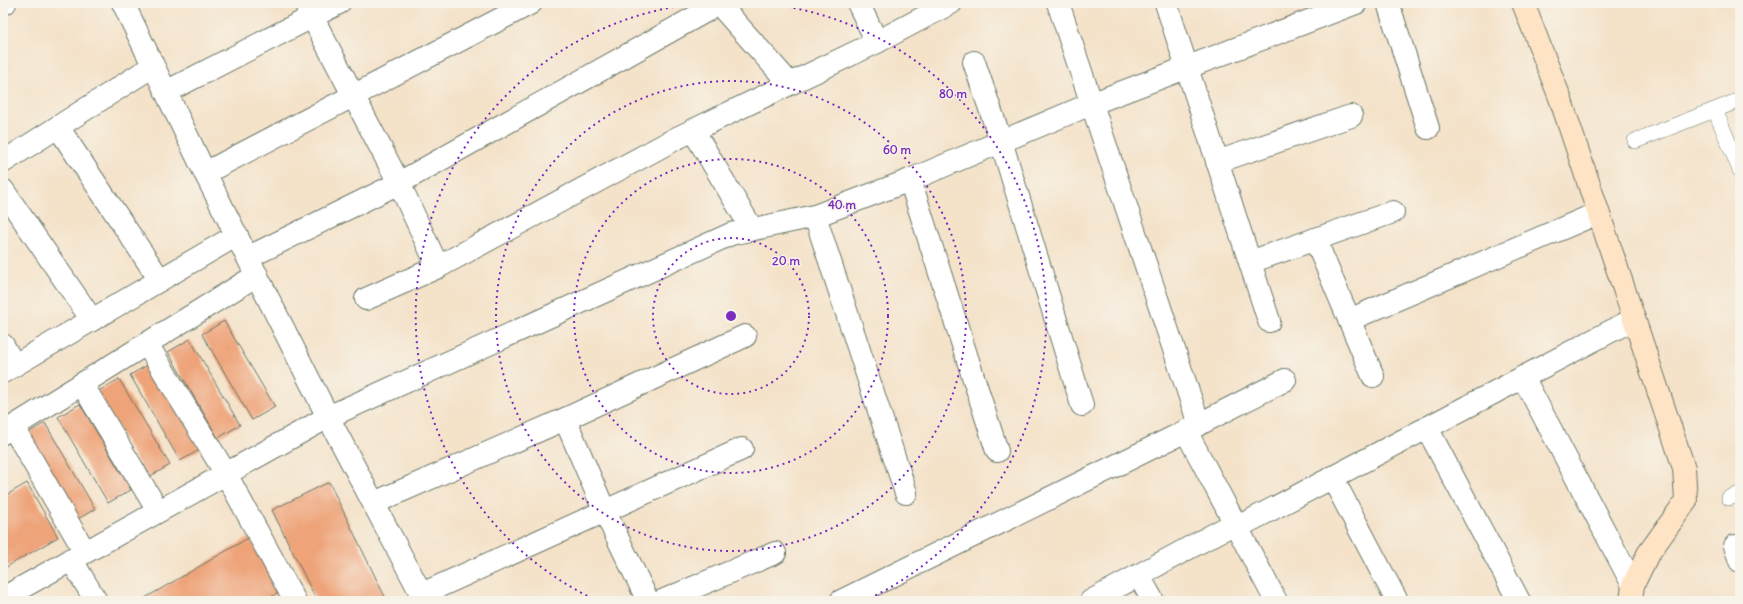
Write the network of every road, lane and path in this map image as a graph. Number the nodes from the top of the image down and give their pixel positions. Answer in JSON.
{"nodes":[{"id":1,"x":123,"y":3,"type":"edge"},
{"id":2,"x":339,"y":3,"type":"edge"},
{"id":3,"x":531,"y":3,"type":"edge"},
{"id":4,"x":858,"y":3,"type":"edge"},
{"id":5,"x":951,"y":3,"type":"edge"},
{"id":6,"x":1058,"y":3,"type":"edge"},
{"id":7,"x":1166,"y":3,"type":"edge"},
{"id":8,"x":1356,"y":3,"type":"edge"},
{"id":9,"x":1388,"y":3,"type":"edge"},
{"id":10,"x":1523,"y":3,"type":"edge"},
{"id":11,"x":712,"y":7,"type":"edge"},
{"id":12,"x":309,"y":10,"type":"edge"},
{"id":13,"x":877,"y":42,"type":"junction"},
{"id":14,"x":974,"y":62,"type":"dead end"},
{"id":15,"x":153,"y":66,"type":"junction"},
{"id":16,"x":1186,"y":67,"type":"junction"},
{"id":17,"x":790,"y":84,"type":"junction"},
{"id":18,"x":166,"y":92,"type":"junction"},
{"id":19,"x":353,"y":96,"type":"junction"},
{"id":20,"x":1740,"y":100,"type":"edge"},
{"id":21,"x":1091,"y":104,"type":"junction"},
{"id":22,"x":1715,"y":110,"type":"junction"},
{"id":23,"x":1351,"y":116,"type":"dead end"},
{"id":24,"x":58,"y":127,"type":"junction"},
{"id":25,"x":1428,"y":128,"type":"dead end"},
{"id":26,"x":693,"y":130,"type":"junction"},
{"id":27,"x":1635,"y":141,"type":"dead end"},
{"id":28,"x":1001,"y":142,"type":"junction"},
{"id":29,"x":3,"y":162,"type":"edge"},
{"id":30,"x":1217,"y":162,"type":"junction"},
{"id":31,"x":1740,"y":170,"type":"edge"},
{"id":32,"x":205,"y":173,"type":"junction"},
{"id":33,"x":910,"y":180,"type":"junction"},
{"id":34,"x":399,"y":183,"type":"junction"},
{"id":35,"x":3,"y":190,"type":"edge"},
{"id":36,"x":1393,"y":212,"type":"dead end"},
{"id":37,"x":1598,"y":213,"type":"junction"},
{"id":38,"x":815,"y":216,"type":"junction"},
{"id":39,"x":752,"y":229,"type":"junction"},
{"id":40,"x":237,"y":235,"type":"junction"},
{"id":41,"x":1315,"y":239,"type":"junction"},
{"id":42,"x":1250,"y":262,"type":"junction"},
{"id":43,"x":253,"y":266,"type":"junction"},
{"id":44,"x":438,"y":267,"type":"junction"},
{"id":45,"x":160,"y":280,"type":"junction"},
{"id":46,"x":366,"y":299,"type":"dead end"},
{"id":47,"x":1634,"y":319,"type":"junction"},
{"id":48,"x":92,"y":320,"type":"junction"},
{"id":49,"x":1350,"y":320,"type":"junction"},
{"id":50,"x":1269,"y":321,"type":"dead end"},
{"id":51,"x":745,"y":336,"type":"dead end"},
{"id":52,"x":147,"y":344,"type":"junction"},
{"id":53,"x":3,"y":345,"type":"edge"},
{"id":54,"x":8,"y":369,"type":"edge"},
{"id":55,"x":1373,"y":376,"type":"dead end"},
{"id":56,"x":1522,"y":377,"type":"junction"},
{"id":57,"x":1285,"y":380,"type":"dead end"},
{"id":58,"x":82,"y":384,"type":"junction"},
{"id":59,"x":1082,"y":405,"type":"dead end"},
{"id":60,"x":328,"y":417,"type":"junction"},
{"id":61,"x":564,"y":419,"type":"junction"},
{"id":62,"x":1193,"y":427,"type":"junction"},
{"id":63,"x":1427,"y":428,"type":"junction"},
{"id":64,"x":8,"y":430,"type":"edge"},
{"id":65,"x":742,"y":449,"type":"dead end"},
{"id":66,"x":997,"y":452,"type":"dead end"},
{"id":67,"x":226,"y":474,"type":"junction"},
{"id":68,"x":1332,"y":477,"type":"junction"},
{"id":69,"x":906,"y":492,"type":"dead end"},
{"id":70,"x":374,"y":503,"type":"junction"},
{"id":71,"x":158,"y":511,"type":"junction"},
{"id":72,"x":605,"y":512,"type":"junction"},
{"id":73,"x":1236,"y":525,"type":"junction"},
{"id":74,"x":775,"y":553,"type":"dead end"},
{"id":75,"x":78,"y":555,"type":"junction"},
{"id":76,"x":1139,"y":576,"type":"junction"},
{"id":77,"x":1632,"y":593,"type":"edge"},
{"id":78,"x":3,"y":598,"type":"edge"},
{"id":79,"x":423,"y":598,"type":"edge"},
{"id":80,"x":847,"y":600,"type":"edge"},
{"id":81,"x":96,"y":601,"type":"edge"},
{"id":82,"x":295,"y":601,"type":"edge"},
{"id":83,"x":648,"y":601,"type":"edge"},
{"id":84,"x":662,"y":601,"type":"edge"},
{"id":85,"x":1091,"y":601,"type":"edge"},
{"id":86,"x":1153,"y":601,"type":"edge"},
{"id":87,"x":1276,"y":601,"type":"edge"},
{"id":88,"x":1397,"y":601,"type":"edge"},
{"id":89,"x":1519,"y":601,"type":"edge"}],
"edges":[{"from":1,"to":15,"type":"street"},
{"from":2,"to":12,"type":"street"},
{"from":3,"to":19,"type":"street"},
{"from":4,"to":13,"type":"street"},
{"from":5,"to":13,"type":"street"},
{"from":6,"to":21,"type":"street"},
{"from":7,"to":16,"type":"street"},
{"from":8,"to":16,"type":"street"},
{"from":9,"to":25,"type":"street"},
{"from":10,"to":37,"type":"street"},
{"from":11,"to":17,"type":"street"},
{"from":11,"to":34,"type":"street"},
{"from":12,"to":18,"type":"street"},
{"from":12,"to":19,"type":"street"},
{"from":13,"to":17,"type":"street"},
{"from":14,"to":28,"type":"street"},
{"from":15,"to":18,"type":"street"},
{"from":15,"to":24,"type":"street"},
{"from":16,"to":21,"type":"street"},
{"from":16,"to":30,"type":"street"},
{"from":17,"to":26,"type":"street"},
{"from":18,"to":32,"type":"street"},
{"from":19,"to":32,"type":"street"},
{"from":19,"to":34,"type":"street"},
{"from":20,"to":22,"type":"lane"},
{"from":21,"to":28,"type":"street"},
{"from":21,"to":62,"type":"street"},
{"from":22,"to":27,"type":"lane"},
{"from":22,"to":31,"type":"lane"},
{"from":23,"to":30,"type":"street"},
{"from":24,"to":29,"type":"street"},
{"from":24,"to":45,"type":"street"},
{"from":26,"to":39,"type":"street"},
{"from":26,"to":44,"type":"street"},
{"from":28,"to":33,"type":"street"},
{"from":28,"to":59,"type":"street"},
{"from":30,"to":42,"type":"street"},
{"from":32,"to":40,"type":"street"},
{"from":33,"to":38,"type":"street"},
{"from":33,"to":66,"type":"street"},
{"from":34,"to":43,"type":"street"},
{"from":34,"to":44,"type":"street"},
{"from":35,"to":48,"type":"street"},
{"from":36,"to":41,"type":"street"},
{"from":37,"to":47,"type":"street"},
{"from":37,"to":49,"type":"street"},
{"from":38,"to":39,"type":"street"},
{"from":38,"to":69,"type":"street"},
{"from":39,"to":60,"type":"street"},
{"from":40,"to":43,"type":"street"},
{"from":40,"to":45,"type":"street"},
{"from":41,"to":42,"type":"street"},
{"from":41,"to":49,"type":"street"},
{"from":42,"to":50,"type":"street"},
{"from":43,"to":52,"type":"street"},
{"from":43,"to":60,"type":"street"},
{"from":44,"to":46,"type":"street"},
{"from":45,"to":48,"type":"street"},
{"from":47,"to":56,"type":"street"},
{"from":47,"to":77,"type":"street"},
{"from":48,"to":54,"type":"street"},
{"from":49,"to":55,"type":"street"},
{"from":51,"to":61,"type":"street"},
{"from":52,"to":58,"type":"street"},
{"from":52,"to":67,"type":"street"},
{"from":53,"to":54,"type":"street"},
{"from":56,"to":63,"type":"street"},
{"from":56,"to":77,"type":"street"},
{"from":57,"to":62,"type":"street"},
{"from":58,"to":64,"type":"street"},
{"from":58,"to":71,"type":"street"},
{"from":60,"to":67,"type":"street"},
{"from":60,"to":70,"type":"street"},
{"from":61,"to":70,"type":"street"},
{"from":61,"to":72,"type":"street"},
{"from":62,"to":73,"type":"street"},
{"from":62,"to":80,"type":"street"},
{"from":63,"to":68,"type":"street"},
{"from":63,"to":89,"type":"street"},
{"from":64,"to":75,"type":"street"},
{"from":65,"to":72,"type":"street"},
{"from":67,"to":71,"type":"street"},
{"from":67,"to":82,"type":"street"},
{"from":68,"to":73,"type":"street"},
{"from":68,"to":88,"type":"street"},
{"from":70,"to":79,"type":"street"},
{"from":71,"to":75,"type":"street"},
{"from":72,"to":79,"type":"street"},
{"from":72,"to":83,"type":"street"},
{"from":73,"to":76,"type":"street"},
{"from":73,"to":87,"type":"street"},
{"from":74,"to":84,"type":"street"},
{"from":75,"to":78,"type":"street"},
{"from":75,"to":81,"type":"street"},
{"from":76,"to":85,"type":"street"},
{"from":76,"to":86,"type":"street"}]}
